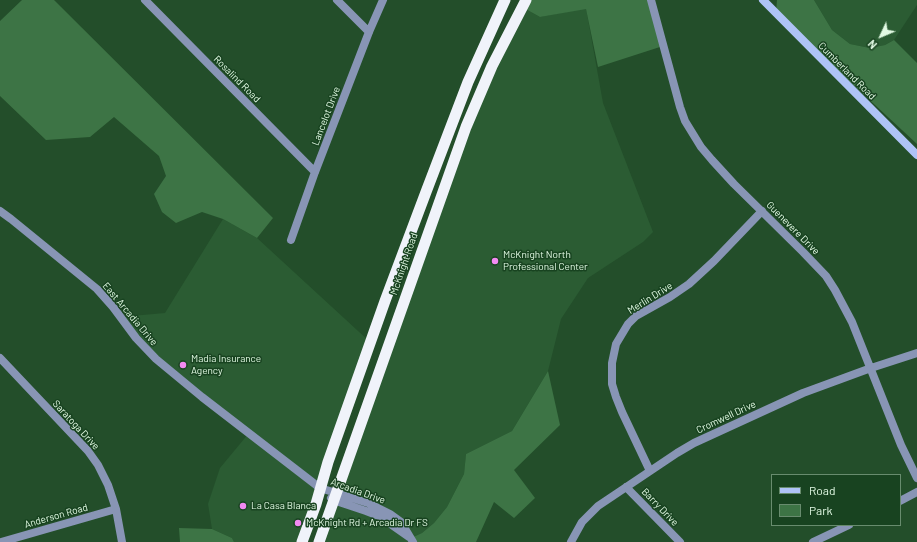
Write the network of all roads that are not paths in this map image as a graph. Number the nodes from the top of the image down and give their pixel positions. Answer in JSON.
{"nodes":[{"id":1,"x":145,"y":0,"type":"edge"},
{"id":2,"x":337,"y":0,"type":"edge"},
{"id":3,"x":383,"y":0,"type":"edge"},
{"id":4,"x":505,"y":0,"type":"edge"},
{"id":5,"x":526,"y":0,"type":"edge"},
{"id":6,"x":651,"y":0,"type":"edge"},
{"id":7,"x":763,"y":0,"type":"edge"},
{"id":8,"x":369,"y":32,"type":"junction"},
{"id":9,"x":917,"y":154,"type":"edge"},
{"id":10,"x":315,"y":172,"type":"junction"},
{"id":11,"x":0,"y":211,"type":"edge"},
{"id":12,"x":762,"y":211,"type":"junction"},
{"id":13,"x":291,"y":240,"type":"dead end"},
{"id":14,"x":917,"y":353,"type":"edge"},
{"id":15,"x":0,"y":358,"type":"edge"},
{"id":16,"x":871,"y":368,"type":"junction"},
{"id":17,"x":650,"y":471,"type":"junction"},
{"id":18,"x":917,"y":478,"type":"edge"},
{"id":19,"x":626,"y":487,"type":"junction"},
{"id":20,"x":320,"y":488,"type":"junction"},
{"id":21,"x":917,"y":492,"type":"edge"},
{"id":22,"x":335,"y":496,"type":"junction"},
{"id":23,"x":901,"y":500,"type":"edge"},
{"id":24,"x":116,"y":509,"type":"junction"},
{"id":25,"x":848,"y":526,"type":"edge"},
{"id":26,"x":412,"y":540,"type":"edge"},
{"id":27,"x":1,"y":542,"type":"edge"},
{"id":28,"x":122,"y":542,"type":"edge"},
{"id":29,"x":302,"y":542,"type":"edge"},
{"id":30,"x":319,"y":542,"type":"edge"},
{"id":31,"x":571,"y":542,"type":"edge"},
{"id":32,"x":680,"y":542,"type":"edge"},
{"id":33,"x":813,"y":542,"type":"edge"}],
"edges":[{"from":1,"to":10,"type":"street","name":"Rosalind Road"},
{"from":2,"to":8,"type":"street"},
{"from":3,"to":8,"type":"street","name":"Lancelot Drive"},
{"from":4,"to":20,"type":"highway","name":"McKnight Road"},
{"from":5,"to":22,"type":"highway","name":"McKnight Road"},
{"from":6,"to":12,"type":"street","name":"Guenevere Drive"},
{"from":7,"to":9,"type":"main road","name":"Cumberland Road"},
{"from":8,"to":10,"type":"street","name":"Lancelot Drive"},
{"from":10,"to":13,"type":"street","name":"Lancelot Drive"},
{"from":11,"to":20,"type":"street","name":"East Arcadia Drive"},
{"from":12,"to":16,"type":"street","name":"Guenevere Drive"},
{"from":12,"to":17,"type":"street","name":"Merlin Drive"},
{"from":14,"to":16,"type":"street","name":"Cromwell Drive"},
{"from":15,"to":24,"type":"street","name":"Saratoga Drive"},
{"from":16,"to":17,"type":"street","name":"Cromwell Drive"},
{"from":16,"to":18,"type":"street","name":"Guenevere Drive"},
{"from":17,"to":19,"type":"street","name":"Cromwell Drive"},
{"from":19,"to":31,"type":"street","name":"Cromwell Drive"},
{"from":19,"to":32,"type":"street","name":"Barry Drive"},
{"from":20,"to":22,"type":"street","name":"Arcadia Drive"},
{"from":20,"to":29,"type":"highway","name":"McKnight Road"},
{"from":21,"to":23,"type":"street"},
{"from":22,"to":26,"type":"street","name":"Arcadia Drive"},
{"from":22,"to":30,"type":"highway","name":"McKnight Road"},
{"from":24,"to":27,"type":"street","name":"Anderson Road"},
{"from":24,"to":28,"type":"street","name":"Saratoga Drive"},
{"from":25,"to":33,"type":"street"}]}
